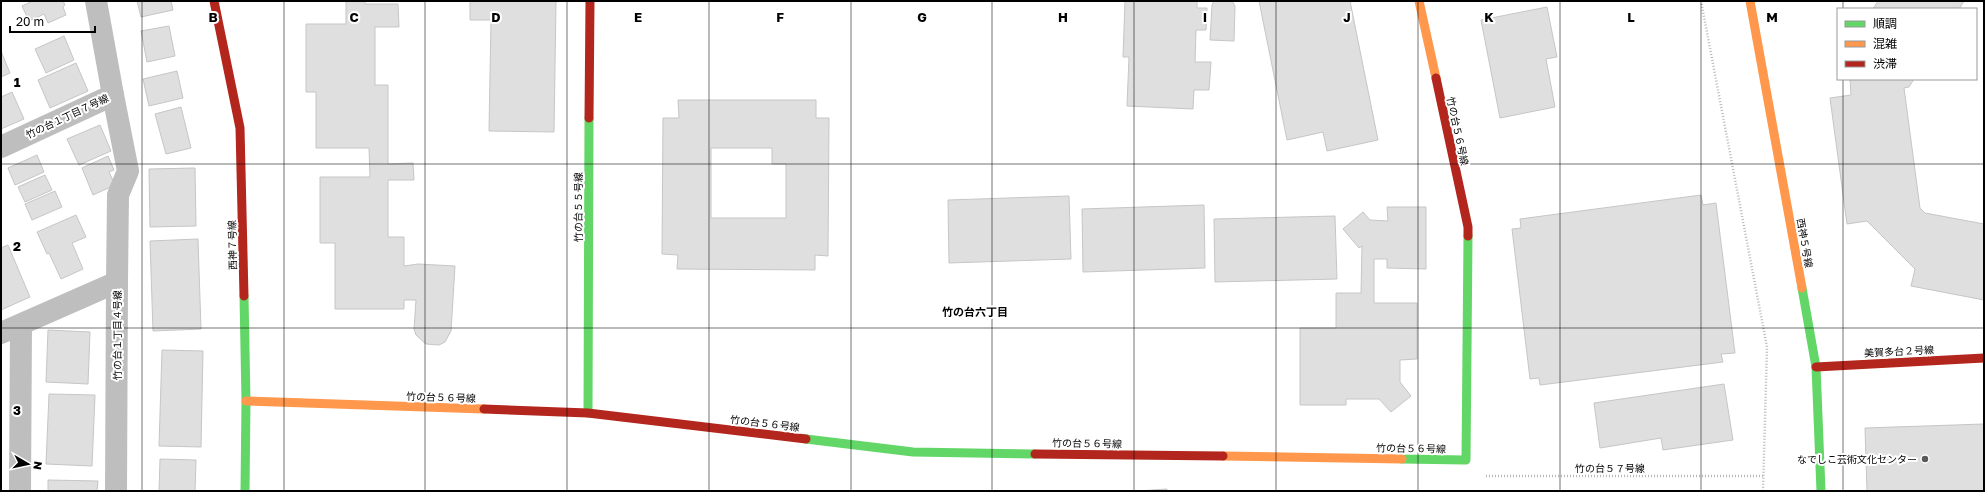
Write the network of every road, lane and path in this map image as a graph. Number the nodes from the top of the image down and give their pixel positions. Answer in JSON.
{"nodes":[{"id":1,"x":96,"y":1,"type":"edge"},
{"id":2,"x":214,"y":1,"type":"edge"},
{"id":3,"x":590,"y":1,"type":"edge"},
{"id":4,"x":1419,"y":1,"type":"edge"},
{"id":5,"x":1701,"y":1,"type":"edge"},
{"id":6,"x":1750,"y":1,"type":"edge"},
{"id":7,"x":112,"y":95,"type":"junction"},
{"id":8,"x":1,"y":147,"type":"edge"},
{"id":9,"x":117,"y":282,"type":"junction"},
{"id":10,"x":21,"y":325,"type":"junction"},
{"id":11,"x":1,"y":333,"type":"edge"},
{"id":12,"x":1984,"y":358,"type":"edge"},
{"id":13,"x":1816,"y":367,"type":"junction"},
{"id":14,"x":246,"y":401,"type":"junction"},
{"id":15,"x":588,"y":413,"type":"junction"},
{"id":16,"x":1466,"y":460,"type":"junction"},
{"id":17,"x":1763,"y":476,"type":"junction"},
{"id":18,"x":20,"y":491,"type":"edge"},
{"id":19,"x":116,"y":491,"type":"edge"},
{"id":20,"x":245,"y":491,"type":"edge"},
{"id":21,"x":1763,"y":491,"type":"edge"},
{"id":22,"x":1821,"y":491,"type":"edge"}],
"edges":[{"from":1,"to":7,"type":"street","name":"竹の台１丁目７号線"},
{"from":2,"to":14,"type":"street","name":"西神７号線"},
{"from":3,"to":15,"type":"street","name":"竹の台５５号線"},
{"from":4,"to":16,"type":"street","name":"竹の台５６号線"},
{"from":5,"to":17,"type":"path"},
{"from":6,"to":13,"type":"street","name":"西神５号線"},
{"from":7,"to":8,"type":"street","name":"竹の台１丁目７号線"},
{"from":7,"to":9,"type":"street"},
{"from":9,"to":10,"type":"street","name":"竹の台１丁目４号線"},
{"from":9,"to":19,"type":"street","name":"竹の台１丁目４号線"},
{"from":10,"to":11,"type":"street","name":"竹の台１丁目４号線"},
{"from":10,"to":18,"type":"street"},
{"from":12,"to":13,"type":"street","name":"美賀多台２号線"},
{"from":13,"to":22,"type":"street","name":"西神５号線"},
{"from":14,"to":15,"type":"street","name":"竹の台５６号線"},
{"from":14,"to":20,"type":"street","name":"西神７号線"},
{"from":15,"to":16,"type":"street","name":"竹の台５６号線"},
{"from":16,"to":17,"type":"path","name":"竹の台５７号線"},
{"from":17,"to":21,"type":"path"}]}
